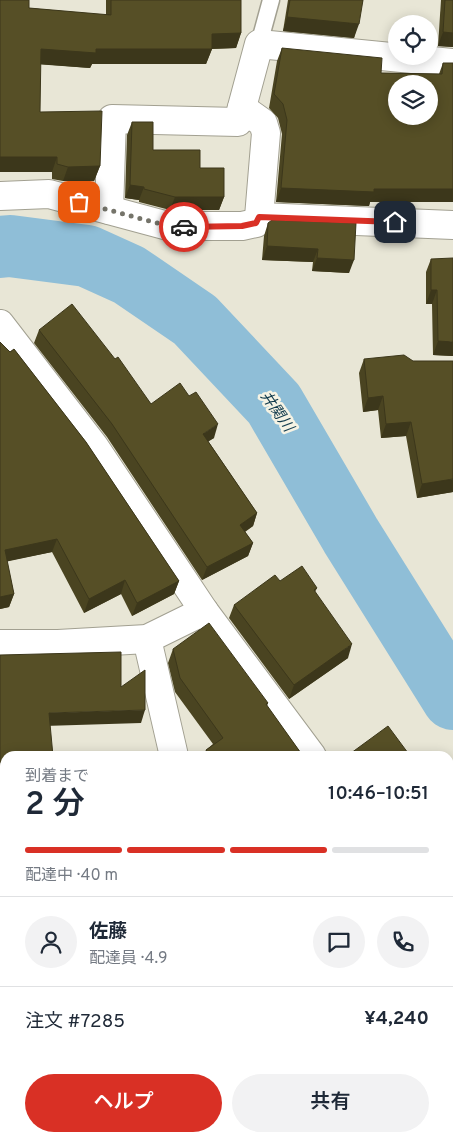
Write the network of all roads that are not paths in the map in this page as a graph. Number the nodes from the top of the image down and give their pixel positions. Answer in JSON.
{"nodes":[{"id":1,"x":271,"y":0,"type":"edge"},
{"id":2,"x":259,"y":44,"type":"junction"},
{"id":3,"x":453,"y":63,"type":"edge"},
{"id":4,"x":242,"y":108,"type":"junction"},
{"id":5,"x":0,"y":196,"type":"edge"},
{"id":6,"x":109,"y":210,"type":"junction"},
{"id":7,"x":259,"y":217,"type":"junction"},
{"id":8,"x":453,"y":225,"type":"edge"},
{"id":9,"x":0,"y":324,"type":"edge"},
{"id":10,"x":204,"y":611,"type":"junction"},
{"id":11,"x":147,"y":638,"type":"junction"},
{"id":12,"x":0,"y":644,"type":"edge"},
{"id":13,"x":173,"y":751,"type":"edge"},
{"id":14,"x":308,"y":751,"type":"edge"}],
"edges":[{"from":1,"to":2,"type":"lane"},
{"from":2,"to":3,"type":"street"},
{"from":2,"to":4,"type":"street"},
{"from":4,"to":6,"type":"street"},
{"from":4,"to":7,"type":"street"},
{"from":5,"to":6,"type":"street"},
{"from":6,"to":7,"type":"street"},
{"from":7,"to":8,"type":"street"},
{"from":9,"to":10,"type":"street"},
{"from":10,"to":11,"type":"street"},
{"from":10,"to":14,"type":"street"},
{"from":11,"to":12,"type":"street"},
{"from":11,"to":13,"type":"street"}]}
